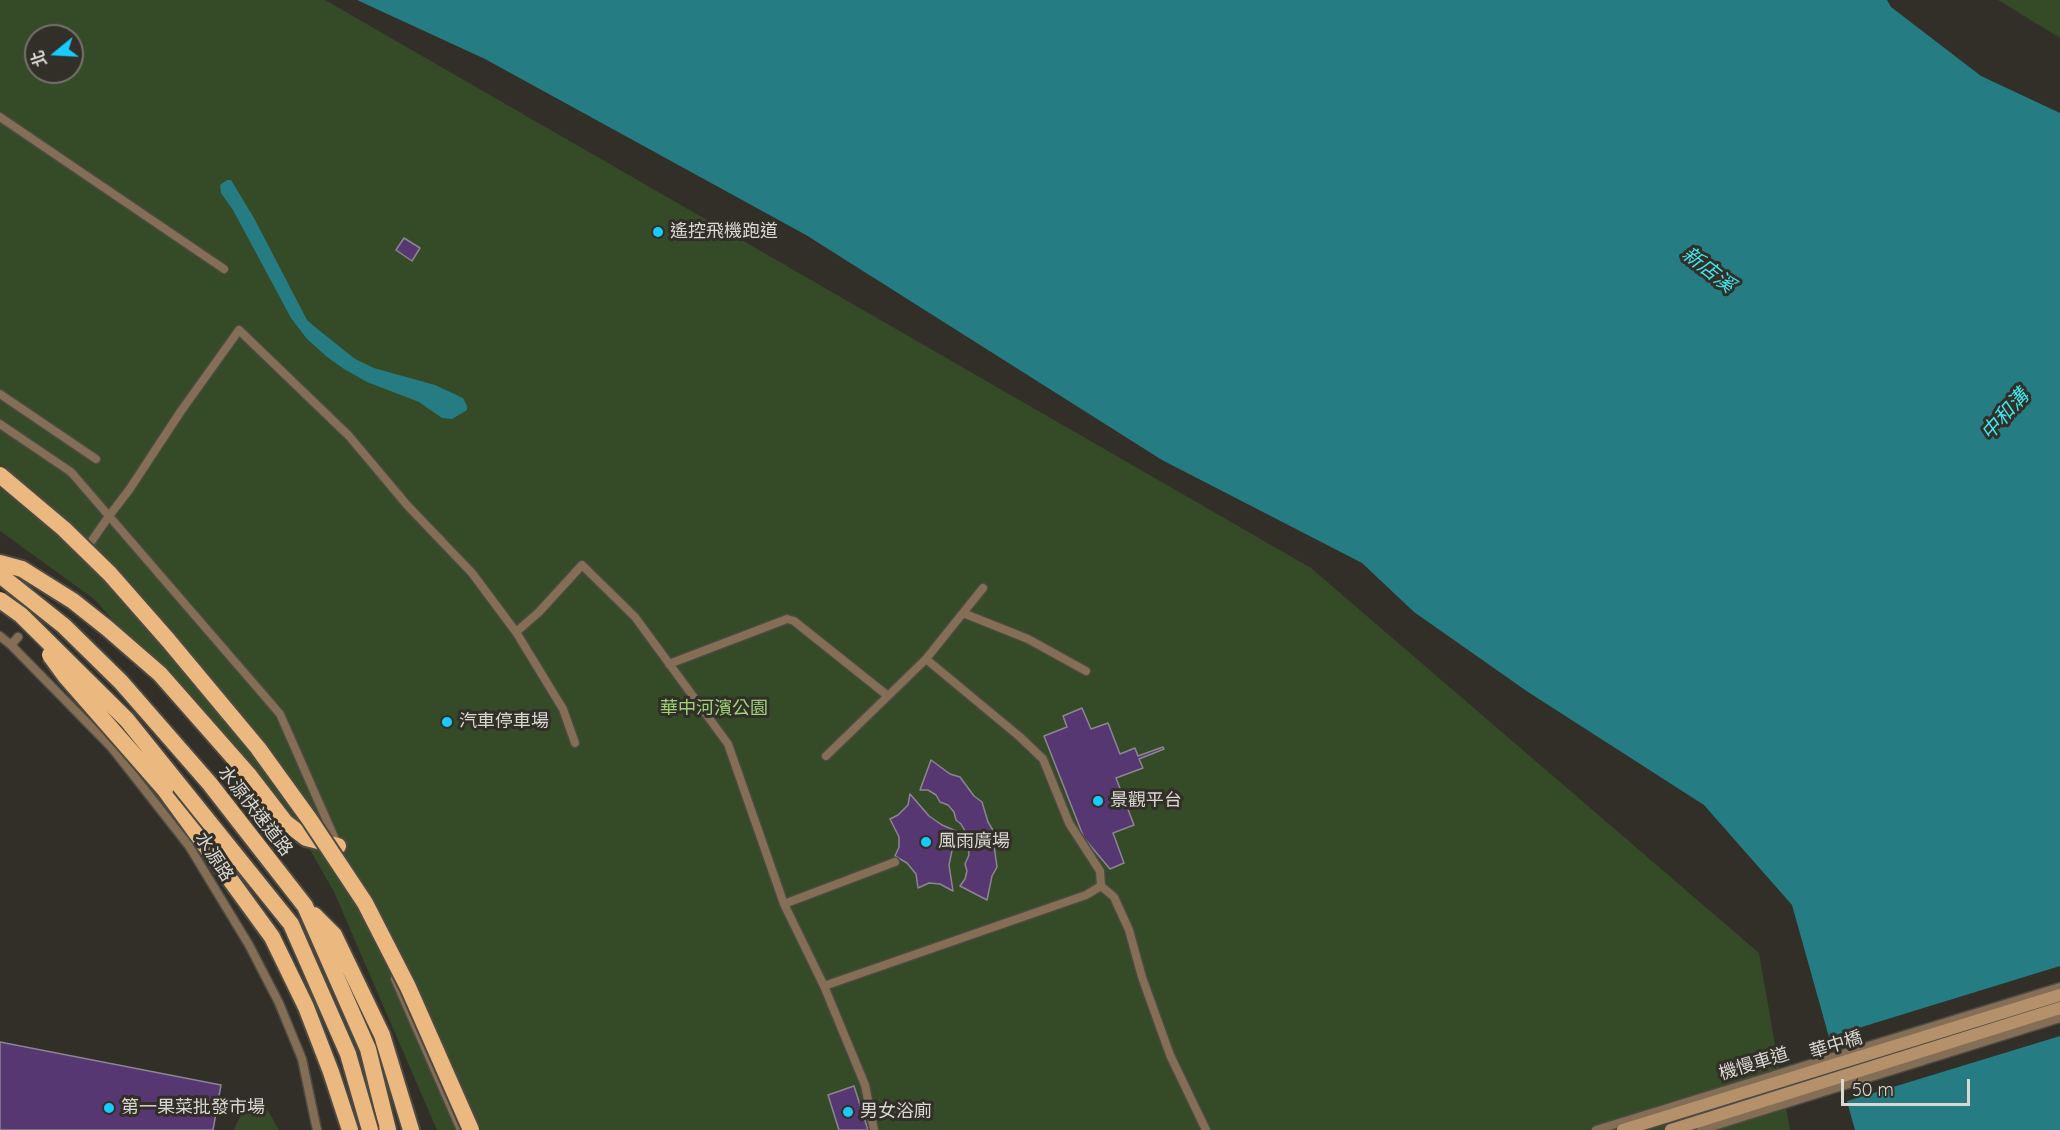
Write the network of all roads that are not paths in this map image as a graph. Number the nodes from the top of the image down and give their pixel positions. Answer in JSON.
{"nodes":[{"id":1,"x":0,"y":117,"type":"edge"},
{"id":2,"x":224,"y":269,"type":"dead end"},
{"id":3,"x":0,"y":394,"type":"edge"},
{"id":4,"x":0,"y":424,"type":"edge"},
{"id":5,"x":96,"y":459,"type":"dead end"},
{"id":6,"x":0,"y":475,"type":"edge"},
{"id":7,"x":109,"y":516,"type":"junction"},
{"id":8,"x":84,"y":552,"type":"dead end"},
{"id":9,"x":0,"y":562,"type":"edge"},
{"id":10,"x":0,"y":575,"type":"edge"},
{"id":11,"x":983,"y":588,"type":"dead end"},
{"id":12,"x":0,"y":600,"type":"edge"},
{"id":13,"x":963,"y":613,"type":"junction"},
{"id":14,"x":21,"y":615,"type":"junction"},
{"id":15,"x":516,"y":632,"type":"junction"},
{"id":16,"x":0,"y":636,"type":"edge"},
{"id":17,"x":18,"y":637,"type":"dead end"},
{"id":18,"x":11,"y":645,"type":"junction"},
{"id":19,"x":926,"y":659,"type":"junction"},
{"id":20,"x":669,"y":663,"type":"junction"},
{"id":21,"x":1086,"y":671,"type":"dead end"},
{"id":22,"x":888,"y":696,"type":"junction"},
{"id":23,"x":575,"y":743,"type":"dead end"},
{"id":24,"x":826,"y":756,"type":"dead end"},
{"id":25,"x":338,"y":846,"type":"junction"},
{"id":26,"x":895,"y":862,"type":"dead end"},
{"id":27,"x":1101,"y":886,"type":"junction"},
{"id":28,"x":784,"y":904,"type":"junction"},
{"id":29,"x":305,"y":906,"type":"junction"},
{"id":30,"x":824,"y":986,"type":"junction"},
{"id":31,"x":2060,"y":987,"type":"edge"},
{"id":32,"x":2060,"y":995,"type":"edge"},
{"id":33,"x":2060,"y":1008,"type":"edge"},
{"id":34,"x":2060,"y":1018,"type":"edge"},
{"id":35,"x":317,"y":1130,"type":"edge"},
{"id":36,"x":350,"y":1130,"type":"edge"},
{"id":37,"x":370,"y":1130,"type":"edge"},
{"id":38,"x":388,"y":1130,"type":"edge"},
{"id":39,"x":411,"y":1130,"type":"edge"},
{"id":40,"x":461,"y":1130,"type":"edge"},
{"id":41,"x":471,"y":1130,"type":"edge"},
{"id":42,"x":874,"y":1130,"type":"edge"},
{"id":43,"x":1206,"y":1130,"type":"edge"},
{"id":44,"x":1596,"y":1130,"type":"edge"},
{"id":45,"x":1623,"y":1130,"type":"edge"},
{"id":46,"x":1671,"y":1130,"type":"edge"},
{"id":47,"x":1701,"y":1130,"type":"edge"}],
"edges":[{"from":1,"to":2,"type":"lane"},
{"from":3,"to":5,"type":"lane"},
{"from":4,"to":7,"type":"lane"},
{"from":6,"to":41,"type":"highway","bridge":true},
{"from":7,"to":8,"type":"lane"},
{"from":7,"to":15,"type":"lane"},
{"from":7,"to":25,"type":"lane"},
{"from":9,"to":25,"type":"highway"},
{"from":10,"to":29,"type":"highway","name":"水源快速道路"},
{"from":11,"to":13,"type":"lane"},
{"from":12,"to":14,"type":"highway","bridge":true},
{"from":13,"to":19,"type":"lane"},
{"from":13,"to":21,"type":"lane"},
{"from":14,"to":36,"type":"highway","bridge":true},
{"from":14,"to":37,"type":"highway","bridge":true},
{"from":15,"to":20,"type":"lane"},
{"from":15,"to":23,"type":"lane"},
{"from":16,"to":18,"type":"lane","name":"水源路"},
{"from":17,"to":18,"type":"lane"},
{"from":18,"to":35,"type":"lane","name":"水源路"},
{"from":19,"to":22,"type":"lane"},
{"from":19,"to":27,"type":"lane"},
{"from":20,"to":22,"type":"lane"},
{"from":20,"to":28,"type":"lane"},
{"from":22,"to":24,"type":"lane"},
{"from":25,"to":40,"type":"lane"},
{"from":26,"to":28,"type":"lane"},
{"from":27,"to":30,"type":"lane"},
{"from":27,"to":43,"type":"lane"},
{"from":28,"to":30,"type":"lane"},
{"from":29,"to":38,"type":"highway","name":"水源快速道路"},
{"from":29,"to":39,"type":"highway"},
{"from":30,"to":42,"type":"lane"},
{"from":31,"to":44,"type":"lane","name":"機慢車道"},
{"from":32,"to":45,"type":"main road","name":"華中橋"},
{"from":33,"to":46,"type":"main road","name":"華中橋"},
{"from":34,"to":47,"type":"lane"}]}
